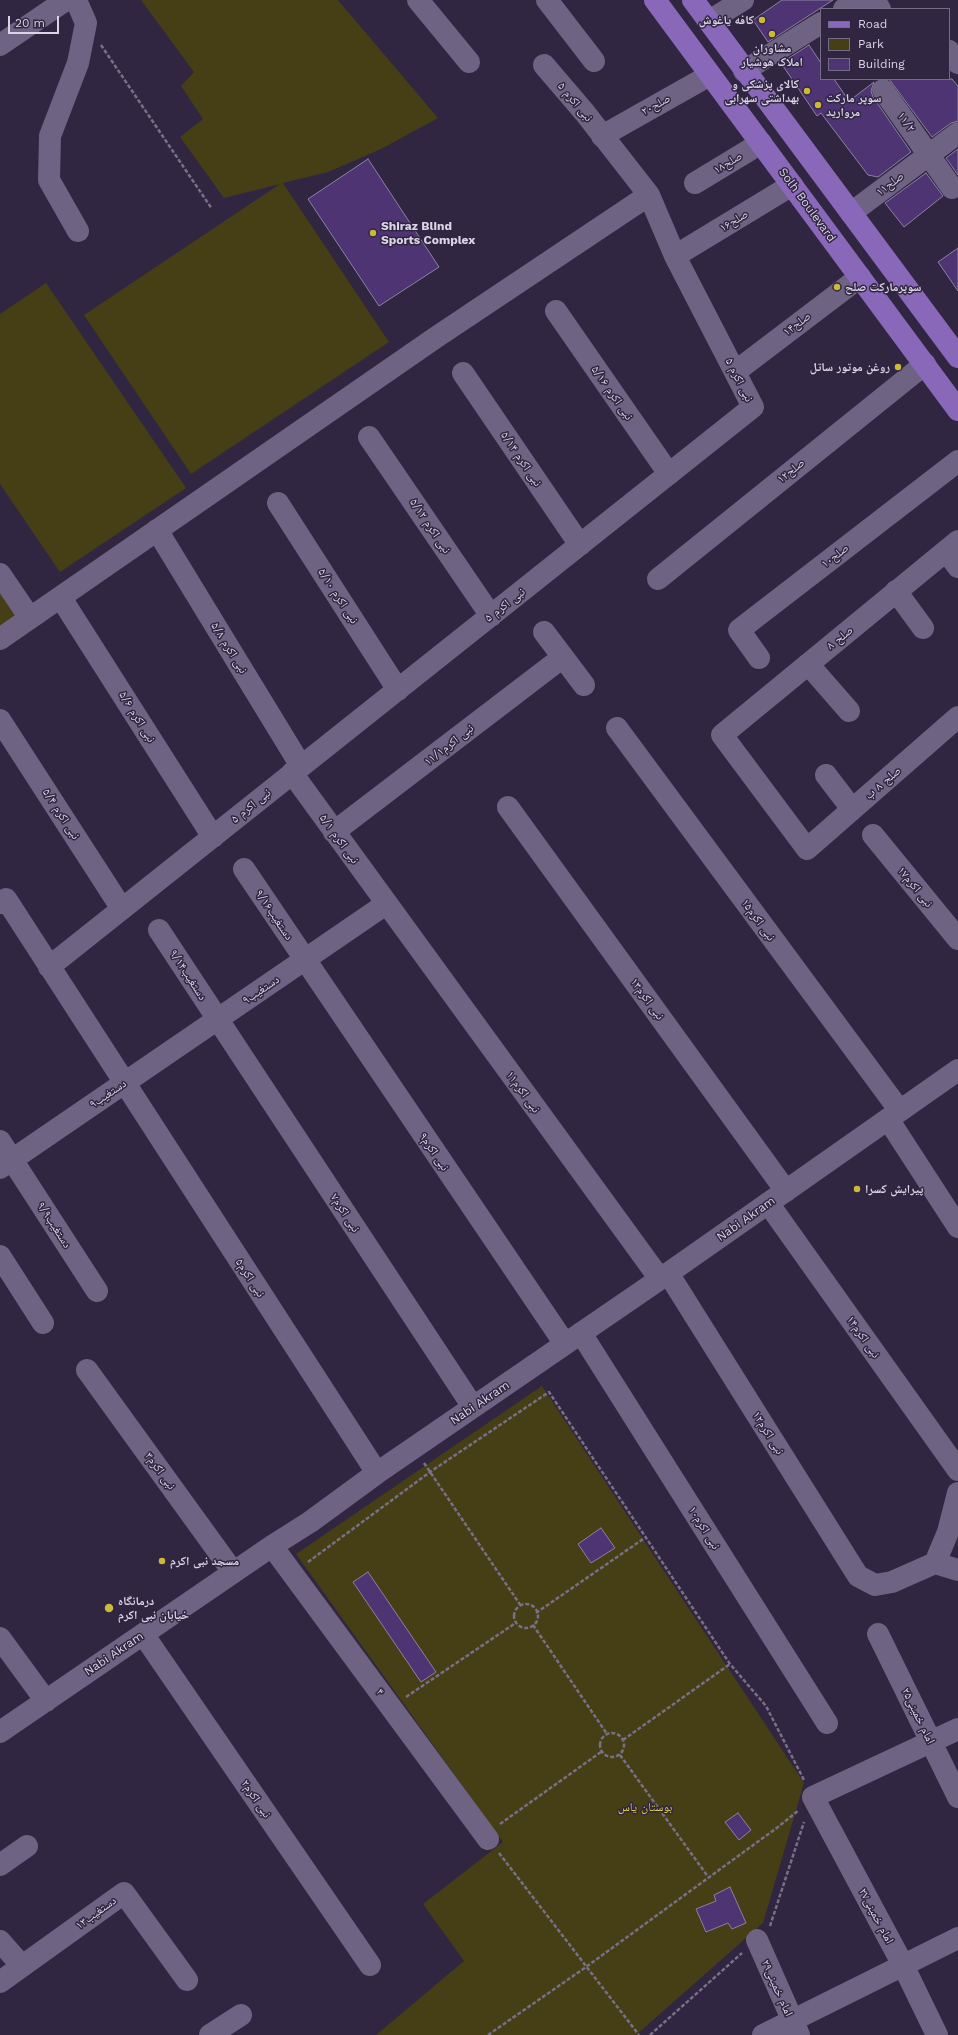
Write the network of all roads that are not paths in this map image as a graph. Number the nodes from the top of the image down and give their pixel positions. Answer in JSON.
{"nodes":[{"id":1,"x":66,"y":0,"type":"edge"},
{"id":2,"x":76,"y":0,"type":"edge"},
{"id":3,"x":418,"y":0,"type":"edge"},
{"id":4,"x":547,"y":0,"type":"edge"},
{"id":5,"x":655,"y":0,"type":"edge"},
{"id":6,"x":693,"y":0,"type":"edge"},
{"id":7,"x":743,"y":0,"type":"edge"},
{"id":8,"x":859,"y":0,"type":"edge"},
{"id":9,"x":846,"y":8,"type":"edge"},
{"id":10,"x":709,"y":22,"type":"junction"},
{"id":11,"x":820,"y":24,"type":"edge"},
{"id":12,"x":0,"y":45,"type":"edge"},
{"id":13,"x":950,"y":52,"type":"edge"},
{"id":14,"x":594,"y":61,"type":"dead end"},
{"id":15,"x":469,"y":62,"type":"dead end"},
{"id":16,"x":958,"y":63,"type":"edge"},
{"id":17,"x":544,"y":65,"type":"dead end"},
{"id":18,"x":744,"y":71,"type":"junction"},
{"id":19,"x":710,"y":75,"type":"junction"},
{"id":20,"x":883,"y":90,"type":"dead end"},
{"id":21,"x":958,"y":133,"type":"edge"},
{"id":22,"x":602,"y":136,"type":"junction"},
{"id":23,"x":761,"y":143,"type":"junction"},
{"id":24,"x":929,"y":155,"type":"junction"},
{"id":25,"x":695,"y":183,"type":"dead end"},
{"id":26,"x":792,"y":185,"type":"junction"},
{"id":27,"x":952,"y":188,"type":"dead end"},
{"id":28,"x":649,"y":195,"type":"junction"},
{"id":29,"x":851,"y":213,"type":"junction"},
{"id":30,"x":78,"y":231,"type":"dead end"},
{"id":31,"x":675,"y":256,"type":"junction"},
{"id":32,"x":860,"y":277,"type":"junction"},
{"id":33,"x":556,"y":311,"type":"dead end"},
{"id":34,"x":958,"y":357,"type":"edge"},
{"id":35,"x":925,"y":364,"type":"junction"},
{"id":36,"x":735,"y":372,"type":"junction"},
{"id":37,"x":462,"y":373,"type":"dead end"},
{"id":38,"x":958,"y":410,"type":"edge"},
{"id":39,"x":369,"y":437,"type":"dead end"},
{"id":40,"x":958,"y":461,"type":"edge"},
{"id":41,"x":668,"y":474,"type":"junction"},
{"id":42,"x":278,"y":503,"type":"dead end"},
{"id":43,"x":157,"y":530,"type":"junction"},
{"id":44,"x":580,"y":545,"type":"junction"},
{"id":45,"x":954,"y":553,"type":"edge"},
{"id":46,"x":0,"y":574,"type":"edge"},
{"id":47,"x":658,"y":579,"type":"dead end"},
{"id":48,"x":896,"y":591,"type":"junction"},
{"id":49,"x":61,"y":598,"type":"junction"},
{"id":50,"x":491,"y":616,"type":"junction"},
{"id":51,"x":30,"y":618,"type":"junction"},
{"id":52,"x":923,"y":628,"type":"dead end"},
{"id":53,"x":544,"y":632,"type":"dead end"},
{"id":54,"x":0,"y":639,"type":"edge"},
{"id":55,"x":563,"y":657,"type":"junction"},
{"id":56,"x":759,"y":658,"type":"dead end"},
{"id":57,"x":808,"y":664,"type":"junction"},
{"id":58,"x":584,"y":685,"type":"dead end"},
{"id":59,"x":398,"y":690,"type":"junction"},
{"id":60,"x":849,"y":711,"type":"dead end"},
{"id":61,"x":958,"y":716,"type":"edge"},
{"id":62,"x":0,"y":720,"type":"edge"},
{"id":63,"x":617,"y":728,"type":"dead end"},
{"id":64,"x":297,"y":770,"type":"junction"},
{"id":65,"x":826,"y":775,"type":"dead end"},
{"id":66,"x":508,"y":808,"type":"dead end"},
{"id":67,"x":852,"y":810,"type":"junction"},
{"id":68,"x":334,"y":832,"type":"junction"},
{"id":69,"x":872,"y":835,"type":"dead end"},
{"id":70,"x":213,"y":837,"type":"junction"},
{"id":71,"x":807,"y":849,"type":"joint"},
{"id":72,"x":244,"y":869,"type":"dead end"},
{"id":73,"x":0,"y":903,"type":"edge"},
{"id":74,"x":386,"y":904,"type":"junction"},
{"id":75,"x":122,"y":909,"type":"junction"},
{"id":76,"x":159,"y":930,"type":"dead end"},
{"id":77,"x":958,"y":939,"type":"edge"},
{"id":78,"x":304,"y":960,"type":"junction"},
{"id":79,"x":49,"y":967,"type":"junction"},
{"id":80,"x":217,"y":1019,"type":"junction"},
{"id":81,"x":958,"y":1070,"type":"edge"},
{"id":82,"x":124,"y":1083,"type":"junction"},
{"id":83,"x":894,"y":1115,"type":"junction"},
{"id":84,"x":0,"y":1141,"type":"edge"},
{"id":85,"x":6,"y":1164,"type":"edge"},
{"id":86,"x":786,"y":1191,"type":"junction"},
{"id":87,"x":768,"y":1203,"type":"junction"},
{"id":88,"x":958,"y":1227,"type":"edge"},
{"id":89,"x":0,"y":1256,"type":"edge"},
{"id":90,"x":664,"y":1276,"type":"junction"},
{"id":91,"x":97,"y":1291,"type":"dead end"},
{"id":92,"x":43,"y":1323,"type":"dead end"},
{"id":93,"x":573,"y":1339,"type":"junction"},
{"id":94,"x":87,"y":1370,"type":"dead end"},
{"id":95,"x":473,"y":1408,"type":"junction"},
{"id":96,"x":958,"y":1470,"type":"edge"},
{"id":97,"x":377,"y":1473,"type":"junction"},
{"id":98,"x":958,"y":1493,"type":"edge"},
{"id":99,"x":272,"y":1546,"type":"junction"},
{"id":100,"x":935,"y":1563,"type":"junction"},
{"id":101,"x":958,"y":1570,"type":"edge"},
{"id":102,"x":233,"y":1572,"type":"junction"},
{"id":103,"x":143,"y":1634,"type":"junction"},
{"id":104,"x":878,"y":1634,"type":"dead end"},
{"id":105,"x":0,"y":1638,"type":"edge"},
{"id":106,"x":46,"y":1701,"type":"junction"},
{"id":107,"x":827,"y":1723,"type":"dead end"},
{"id":108,"x":958,"y":1729,"type":"edge"},
{"id":109,"x":0,"y":1732,"type":"edge"},
{"id":110,"x":931,"y":1743,"type":"junction"},
{"id":111,"x":958,"y":1797,"type":"edge"},
{"id":112,"x":486,"y":1837,"type":"road end"},
{"id":113,"x":27,"y":1846,"type":"dead end"},
{"id":114,"x":0,"y":1865,"type":"edge"},
{"id":115,"x":958,"y":1938,"type":"edge"},
{"id":116,"x":756,"y":1940,"type":"dead end"},
{"id":117,"x":0,"y":1941,"type":"edge"},
{"id":118,"x":370,"y":1964,"type":"dead end"},
{"id":119,"x":903,"y":1965,"type":"junction"},
{"id":120,"x":22,"y":1966,"type":"junction"},
{"id":121,"x":187,"y":1980,"type":"dead end"},
{"id":122,"x":0,"y":1982,"type":"edge"},
{"id":123,"x":241,"y":2015,"type":"dead end"},
{"id":124,"x":795,"y":2028,"type":"edge"},
{"id":125,"x":210,"y":2035,"type":"edge"},
{"id":126,"x":763,"y":2035,"type":"edge"},
{"id":127,"x":937,"y":2035,"type":"edge"}],
"edges":[{"from":1,"to":12,"type":"street"},
{"from":2,"to":30,"type":"street"},
{"from":3,"to":15,"type":"street"},
{"from":4,"to":14,"type":"street"},
{"from":5,"to":19,"type":"main road","name":"Solh Boulevard"},
{"from":6,"to":10,"type":"main road"},
{"from":7,"to":10,"type":"street"},
{"from":8,"to":9,"type":"street"},
{"from":10,"to":18,"type":"main road"},
{"from":11,"to":18,"type":"street"},
{"from":13,"to":16,"type":"street"},
{"from":17,"to":22,"type":"street","name":"نبی اکرم ۵"},
{"from":18,"to":29,"type":"main road"},
{"from":19,"to":22,"type":"street","name":"صلح۲۰"},
{"from":19,"to":23,"type":"main road","name":"Solh Boulevard"},
{"from":20,"to":24,"type":"street","name":"۱۱/۲"},
{"from":21,"to":24,"type":"street","name":"صلح۱۱"},
{"from":22,"to":28,"type":"street","name":"نبی اکرم ۵"},
{"from":23,"to":25,"type":"street","name":"صلح۱۸"},
{"from":23,"to":26,"type":"main road","name":"Solh Boulevard"},
{"from":24,"to":27,"type":"street","name":"۱۱/۲"},
{"from":24,"to":29,"type":"street","name":"صلح۱۱"},
{"from":26,"to":31,"type":"street","name":"صلح۱۶"},
{"from":26,"to":32,"type":"main road","name":"Solh Boulevard"},
{"from":28,"to":31,"type":"street","name":"نبی اکرم ۵"},
{"from":28,"to":43,"type":"street"},
{"from":29,"to":34,"type":"main road"},
{"from":31,"to":36,"type":"street","name":"نبی اکرم ۵"},
{"from":32,"to":35,"type":"main road","name":"Solh Boulevard"},
{"from":32,"to":36,"type":"street","name":"صلح۱۴"},
{"from":33,"to":41,"type":"street","name":"نبی اکرم ۵/۱۶"},
{"from":35,"to":38,"type":"main road","name":"Solh Boulevard"},
{"from":35,"to":47,"type":"street","name":"صلح۱۲"},
{"from":36,"to":41,"type":"street","name":"نبی اکرم ۵"},
{"from":37,"to":44,"type":"street","name":"نبی اکرم ۵/۱۴"},
{"from":39,"to":50,"type":"street","name":"نبی اکرم ۵/۱۲"},
{"from":40,"to":56,"type":"street","name":"صلح۱۰"},
{"from":41,"to":44,"type":"street","name":"نبی اکرم ۵"},
{"from":42,"to":59,"type":"street","name":"نبی اکرم ۵/۱۰"},
{"from":43,"to":49,"type":"street"},
{"from":43,"to":64,"type":"street","name":"نبی اکرم ۵/۸"},
{"from":44,"to":50,"type":"street","name":"نبی اکرم ۵"},
{"from":45,"to":48,"type":"street","name":"۸ صلح"},
{"from":46,"to":51,"type":"street"},
{"from":48,"to":52,"type":"street"},
{"from":48,"to":57,"type":"street","name":"۸ صلح"},
{"from":49,"to":51,"type":"street"},
{"from":49,"to":70,"type":"street","name":"نبی اکرم ۵/۶"},
{"from":50,"to":59,"type":"street","name":"نبی اکرم ۵"},
{"from":51,"to":54,"type":"street"},
{"from":53,"to":55,"type":"street"},
{"from":55,"to":58,"type":"street"},
{"from":55,"to":68,"type":"street","name":"نبی اکرم۱۱/۱"},
{"from":57,"to":60,"type":"street"},
{"from":57,"to":71,"type":"street","name":"۸ صلح"},
{"from":59,"to":64,"type":"street","name":"نبی اکرم ۵"},
{"from":61,"to":67,"type":"street","name":"صلح ۸ ب"},
{"from":62,"to":75,"type":"street","name":"نبی اکرم ۵/۴"},
{"from":63,"to":83,"type":"street","name":"نبی اکرم۱۵"},
{"from":64,"to":68,"type":"street","name":"نبی اکرم ۵/۱"},
{"from":64,"to":70,"type":"street","name":"نبی اکرم ۵"},
{"from":65,"to":67,"type":"street"},
{"from":66,"to":86,"type":"street","name":"نبی اکرم۱۳"},
{"from":67,"to":71,"type":"street","name":"صلح ۸ ب"},
{"from":68,"to":74,"type":"street","name":"نبی اکرم ۵/۱"},
{"from":69,"to":77,"type":"street","name":"نبی اکرم۱۷"},
{"from":70,"to":75,"type":"street","name":"نبی اکرم ۵"},
{"from":72,"to":78,"type":"street","name":"دستغیب۹/۱۶"},
{"from":73,"to":79,"type":"street"},
{"from":74,"to":78,"type":"street"},
{"from":74,"to":90,"type":"street","name":"نبی اکرم۱۱"},
{"from":75,"to":79,"type":"street","name":"نبی اکرم ۵"},
{"from":76,"to":80,"type":"street","name":"دستغیب۹/۱۴"},
{"from":78,"to":80,"type":"street","name":"۹دستغیب"},
{"from":78,"to":93,"type":"street","name":"نبی اکرم۹"},
{"from":79,"to":82,"type":"street"},
{"from":80,"to":82,"type":"street","name":"دستغیب۹"},
{"from":80,"to":95,"type":"street","name":"نبی اکرم۷"},
{"from":81,"to":83,"type":"street","name":"Nabi Akram"},
{"from":82,"to":85,"type":"street","name":"دستغیب۹"},
{"from":82,"to":97,"type":"street","name":"نبی اکرم۵"},
{"from":83,"to":86,"type":"street","name":"Nabi Akram"},
{"from":83,"to":88,"type":"street","name":"نبی اکرم۱۵"},
{"from":84,"to":85,"type":"street","name":"دستغیب۹/۹"},
{"from":85,"to":91,"type":"street","name":"دستغیب۹/۹"},
{"from":86,"to":87,"type":"street","name":"Nabi Akram"},
{"from":87,"to":90,"type":"street","name":"Nabi Akram"},
{"from":87,"to":96,"type":"street","name":"نبی اکرم۱۴"},
{"from":89,"to":92,"type":"street"},
{"from":90,"to":93,"type":"street","name":"Nabi Akram"},
{"from":90,"to":100,"type":"street","name":"نبی اکرم۱۲"},
{"from":93,"to":95,"type":"street","name":"Nabi Akram"},
{"from":93,"to":107,"type":"street","name":"نبی اکرم۱۰"},
{"from":94,"to":102,"type":"street","name":"نبی اکرم۳"},
{"from":95,"to":97,"type":"street","name":"Nabi Akram"},
{"from":97,"to":99,"type":"street","name":"Nabi Akram"},
{"from":98,"to":100,"type":"street"},
{"from":99,"to":102,"type":"street","name":"Nabi Akram"},
{"from":99,"to":112,"type":"street","name":"۴"},
{"from":100,"to":101,"type":"street"},
{"from":102,"to":103,"type":"street","name":"Nabi Akram"},
{"from":103,"to":106,"type":"street","name":"Nabi Akram"},
{"from":103,"to":118,"type":"street","name":"نبی اکرم۲"},
{"from":104,"to":110,"type":"street","name":"امام خمینی۲۵"},
{"from":105,"to":106,"type":"street"},
{"from":106,"to":109,"type":"street","name":"Nabi Akram"},
{"from":108,"to":110,"type":"street"},
{"from":110,"to":111,"type":"street","name":"امام خمینی۲۵"},
{"from":110,"to":119,"type":"street","name":"امام خمینی۲۷"},
{"from":113,"to":114,"type":"street"},
{"from":115,"to":119,"type":"street"},
{"from":116,"to":124,"type":"street","name":"امام خمینی۲۹"},
{"from":117,"to":120,"type":"street"},
{"from":119,"to":124,"type":"street"},
{"from":119,"to":127,"type":"street","name":"امام خمینی۲۷"},
{"from":120,"to":121,"type":"street","name":"دستغیب۱۳"},
{"from":120,"to":122,"type":"street","name":"دستغیب۱۳"},
{"from":123,"to":125,"type":"street"},
{"from":124,"to":126,"type":"street"}]}
